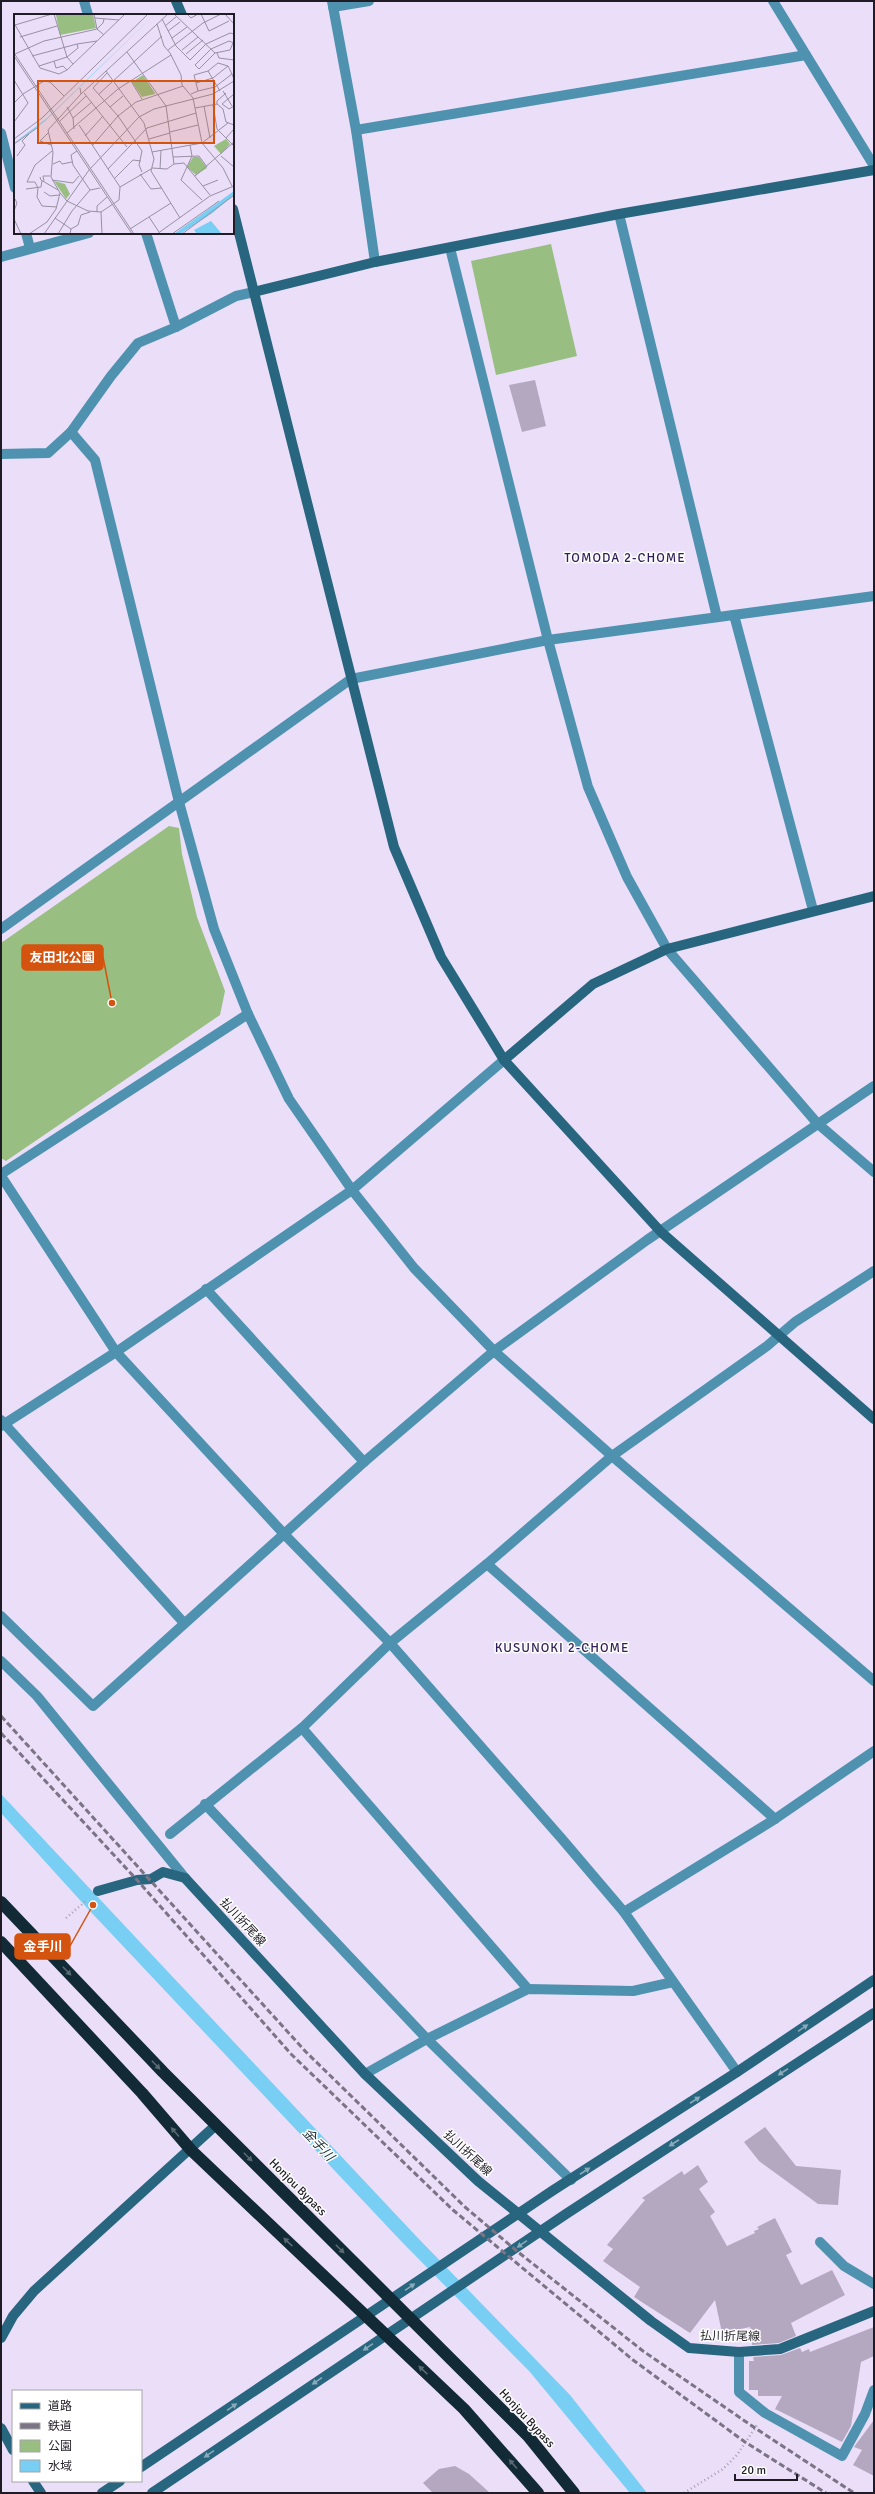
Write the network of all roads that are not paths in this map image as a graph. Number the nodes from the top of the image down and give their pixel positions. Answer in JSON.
{"nodes":[{"id":1,"x":84,"y":1,"type":"edge"},
{"id":2,"x":176,"y":1,"type":"edge"},
{"id":3,"x":369,"y":1,"type":"edge"},
{"id":4,"x":773,"y":1,"type":"edge"},
{"id":5,"x":332,"y":4,"type":"edge"},
{"id":6,"x":88,"y":14,"type":"edge"},
{"id":7,"x":182,"y":14,"type":"edge"},
{"id":8,"x":806,"y":55,"type":"junction"},
{"id":9,"x":356,"y":130,"type":"junction"},
{"id":10,"x":1,"y":133,"type":"edge"},
{"id":11,"x":874,"y":166,"type":"edge"},
{"id":12,"x":874,"y":170,"type":"edge"},
{"id":13,"x":14,"y":184,"type":"edge"},
{"id":14,"x":234,"y":213,"type":"edge"},
{"id":15,"x":620,"y":214,"type":"junction"},
{"id":16,"x":26,"y":234,"type":"edge"},
{"id":17,"x":85,"y":234,"type":"edge"},
{"id":18,"x":146,"y":234,"type":"edge"},
{"id":19,"x":30,"y":248,"type":"junction"},
{"id":20,"x":450,"y":248,"type":"junction"},
{"id":21,"x":1,"y":257,"type":"edge"},
{"id":22,"x":375,"y":262,"type":"junction"},
{"id":23,"x":254,"y":292,"type":"junction"},
{"id":24,"x":176,"y":327,"type":"junction"},
{"id":25,"x":71,"y":432,"type":"junction"},
{"id":26,"x":1,"y":454,"type":"edge"},
{"id":27,"x":874,"y":596,"type":"edge"},
{"id":28,"x":734,"y":615,"type":"junction"},
{"id":29,"x":717,"y":617,"type":"junction"},
{"id":30,"x":548,"y":640,"type":"junction"},
{"id":31,"x":351,"y":679,"type":"junction"},
{"id":32,"x":180,"y":802,"type":"junction"},
{"id":33,"x":874,"y":896,"type":"edge"},
{"id":34,"x":813,"y":910,"type":"junction"},
{"id":35,"x":1,"y":929,"type":"edge"},
{"id":36,"x":667,"y":949,"type":"junction"},
{"id":37,"x":248,"y":1014,"type":"junction"},
{"id":38,"x":504,"y":1060,"type":"junction"},
{"id":39,"x":874,"y":1086,"type":"edge"},
{"id":40,"x":817,"y":1123,"type":"junction"},
{"id":41,"x":874,"y":1172,"type":"edge"},
{"id":42,"x":1,"y":1175,"type":"edge"},
{"id":43,"x":352,"y":1190,"type":"junction"},
{"id":44,"x":661,"y":1232,"type":"junction"},
{"id":45,"x":874,"y":1272,"type":"edge"},
{"id":46,"x":206,"y":1289,"type":"junction"},
{"id":47,"x":780,"y":1335,"type":"junction"},
{"id":48,"x":494,"y":1351,"type":"junction"},
{"id":49,"x":116,"y":1352,"type":"junction"},
{"id":50,"x":874,"y":1419,"type":"edge"},
{"id":51,"x":2,"y":1423,"type":"edge"},
{"id":52,"x":612,"y":1456,"type":"junction"},
{"id":53,"x":364,"y":1462,"type":"junction"},
{"id":54,"x":285,"y":1535,"type":"junction"},
{"id":55,"x":487,"y":1564,"type":"junction"},
{"id":56,"x":1,"y":1616,"type":"edge"},
{"id":57,"x":184,"y":1623,"type":"junction"},
{"id":58,"x":390,"y":1643,"type":"junction"},
{"id":59,"x":1,"y":1661,"type":"edge"},
{"id":60,"x":874,"y":1681,"type":"edge"},
{"id":61,"x":302,"y":1728,"type":"junction"},
{"id":62,"x":874,"y":1750,"type":"edge"},
{"id":63,"x":205,"y":1804,"type":"junction"},
{"id":64,"x":775,"y":1819,"type":"junction"},
{"id":65,"x":170,"y":1834,"type":"dead end"},
{"id":66,"x":185,"y":1878,"type":"junction"},
{"id":67,"x":98,"y":1891,"type":"road end"},
{"id":68,"x":1,"y":1902,"type":"edge"},
{"id":69,"x":624,"y":1912,"type":"junction"},
{"id":70,"x":1,"y":1942,"type":"edge"},
{"id":71,"x":874,"y":1980,"type":"edge"},
{"id":72,"x":673,"y":1982,"type":"junction"},
{"id":73,"x":528,"y":1989,"type":"junction"},
{"id":74,"x":874,"y":2013,"type":"edge"},
{"id":75,"x":427,"y":2039,"type":"junction"},
{"id":76,"x":737,"y":2072,"type":"junction"},
{"id":77,"x":365,"y":2074,"type":"junction"},
{"id":78,"x":216,"y":2125,"type":"junction"},
{"id":79,"x":190,"y":2150,"type":"junction"},
{"id":80,"x":571,"y":2180,"type":"junction"},
{"id":81,"x":820,"y":2242,"type":"dead end"},
{"id":82,"x":874,"y":2284,"type":"edge"},
{"id":83,"x":874,"y":2311,"type":"edge"},
{"id":84,"x":1,"y":2338,"type":"edge"},
{"id":85,"x":739,"y":2352,"type":"junction"},
{"id":86,"x":874,"y":2390,"type":"edge"},
{"id":87,"x":1,"y":2428,"type":"edge"},
{"id":88,"x":12,"y":2448,"type":"edge"},
{"id":89,"x":142,"y":2466,"type":"edge"},
{"id":90,"x":34,"y":2482,"type":"edge"},
{"id":91,"x":118,"y":2482,"type":"edge"},
{"id":92,"x":41,"y":2493,"type":"edge"},
{"id":93,"x":102,"y":2493,"type":"edge"},
{"id":94,"x":152,"y":2493,"type":"edge"},
{"id":95,"x":538,"y":2493,"type":"edge"},
{"id":96,"x":574,"y":2493,"type":"edge"}],
"edges":[{"from":1,"to":6,"type":"street"},
{"from":2,"to":7,"type":"street"},
{"from":3,"to":5,"type":"street"},
{"from":4,"to":8,"type":"street"},
{"from":5,"to":9,"type":"street"},
{"from":8,"to":9,"type":"street"},
{"from":8,"to":11,"type":"street"},
{"from":9,"to":22,"type":"street"},
{"from":10,"to":13,"type":"street"},
{"from":12,"to":15,"type":"street"},
{"from":14,"to":23,"type":"street"},
{"from":15,"to":20,"type":"street"},
{"from":15,"to":29,"type":"street"},
{"from":16,"to":19,"type":"street"},
{"from":17,"to":19,"type":"street"},
{"from":18,"to":24,"type":"street"},
{"from":19,"to":21,"type":"street"},
{"from":20,"to":22,"type":"street"},
{"from":20,"to":30,"type":"street"},
{"from":22,"to":23,"type":"street"},
{"from":23,"to":24,"type":"street"},
{"from":23,"to":31,"type":"street"},
{"from":24,"to":25,"type":"street"},
{"from":25,"to":26,"type":"street"},
{"from":25,"to":32,"type":"street"},
{"from":27,"to":28,"type":"street"},
{"from":28,"to":29,"type":"street"},
{"from":28,"to":34,"type":"street"},
{"from":29,"to":30,"type":"street"},
{"from":30,"to":31,"type":"street"},
{"from":30,"to":36,"type":"street"},
{"from":31,"to":32,"type":"street"},
{"from":31,"to":38,"type":"street"},
{"from":32,"to":35,"type":"street"},
{"from":32,"to":37,"type":"street"},
{"from":33,"to":34,"type":"street"},
{"from":34,"to":36,"type":"street"},
{"from":36,"to":38,"type":"street"},
{"from":36,"to":40,"type":"street"},
{"from":37,"to":42,"type":"street"},
{"from":37,"to":43,"type":"street"},
{"from":38,"to":43,"type":"street"},
{"from":38,"to":44,"type":"street"},
{"from":39,"to":40,"type":"street"},
{"from":40,"to":41,"type":"street"},
{"from":40,"to":44,"type":"street"},
{"from":42,"to":49,"type":"street"},
{"from":43,"to":46,"type":"street"},
{"from":43,"to":48,"type":"street"},
{"from":44,"to":47,"type":"street"},
{"from":44,"to":48,"type":"street"},
{"from":45,"to":47,"type":"street"},
{"from":46,"to":49,"type":"street"},
{"from":46,"to":53,"type":"street"},
{"from":47,"to":50,"type":"street"},
{"from":47,"to":52,"type":"street"},
{"from":48,"to":52,"type":"street"},
{"from":48,"to":53,"type":"street"},
{"from":49,"to":51,"type":"street"},
{"from":49,"to":54,"type":"street"},
{"from":51,"to":57,"type":"street"},
{"from":52,"to":55,"type":"street"},
{"from":52,"to":60,"type":"street"},
{"from":53,"to":54,"type":"street"},
{"from":54,"to":57,"type":"street"},
{"from":54,"to":58,"type":"street"},
{"from":55,"to":58,"type":"street"},
{"from":55,"to":64,"type":"street"},
{"from":56,"to":57,"type":"street"},
{"from":58,"to":61,"type":"street"},
{"from":58,"to":69,"type":"street"},
{"from":59,"to":66,"type":"street"},
{"from":61,"to":63,"type":"street"},
{"from":61,"to":73,"type":"street"},
{"from":62,"to":64,"type":"street"},
{"from":63,"to":65,"type":"street"},
{"from":63,"to":75,"type":"street"},
{"from":64,"to":69,"type":"street"},
{"from":66,"to":67,"type":"street"},
{"from":66,"to":77,"type":"street","name":"払川折尾線"},
{"from":68,"to":78,"type":"highway","name":"Honjou Bypass","one_way":true},
{"from":69,"to":72,"type":"street"},
{"from":79,"to":70,"type":"highway","one_way":true},
{"from":76,"to":71,"type":"street","one_way":true},
{"from":72,"to":73,"type":"street"},
{"from":72,"to":76,"type":"street"},
{"from":73,"to":75,"type":"street"},
{"from":74,"to":94,"type":"street","one_way":true},
{"from":75,"to":77,"type":"street"},
{"from":75,"to":80,"type":"street"},
{"from":80,"to":76,"type":"street","one_way":true},
{"from":77,"to":85,"type":"street","name":"払川折尾線"},
{"from":78,"to":79,"type":"street"},
{"from":78,"to":96,"type":"highway","name":"Honjou Bypass","one_way":true},
{"from":79,"to":84,"type":"street"},
{"from":95,"to":79,"type":"highway","one_way":true},
{"from":89,"to":80,"type":"street","one_way":true},
{"from":81,"to":82,"type":"street"},
{"from":83,"to":85,"type":"street","name":"払川折尾線"},
{"from":85,"to":86,"type":"street"},
{"from":87,"to":88,"type":"street"},
{"from":90,"to":92,"type":"street"},
{"from":91,"to":93,"type":"street"}]}
